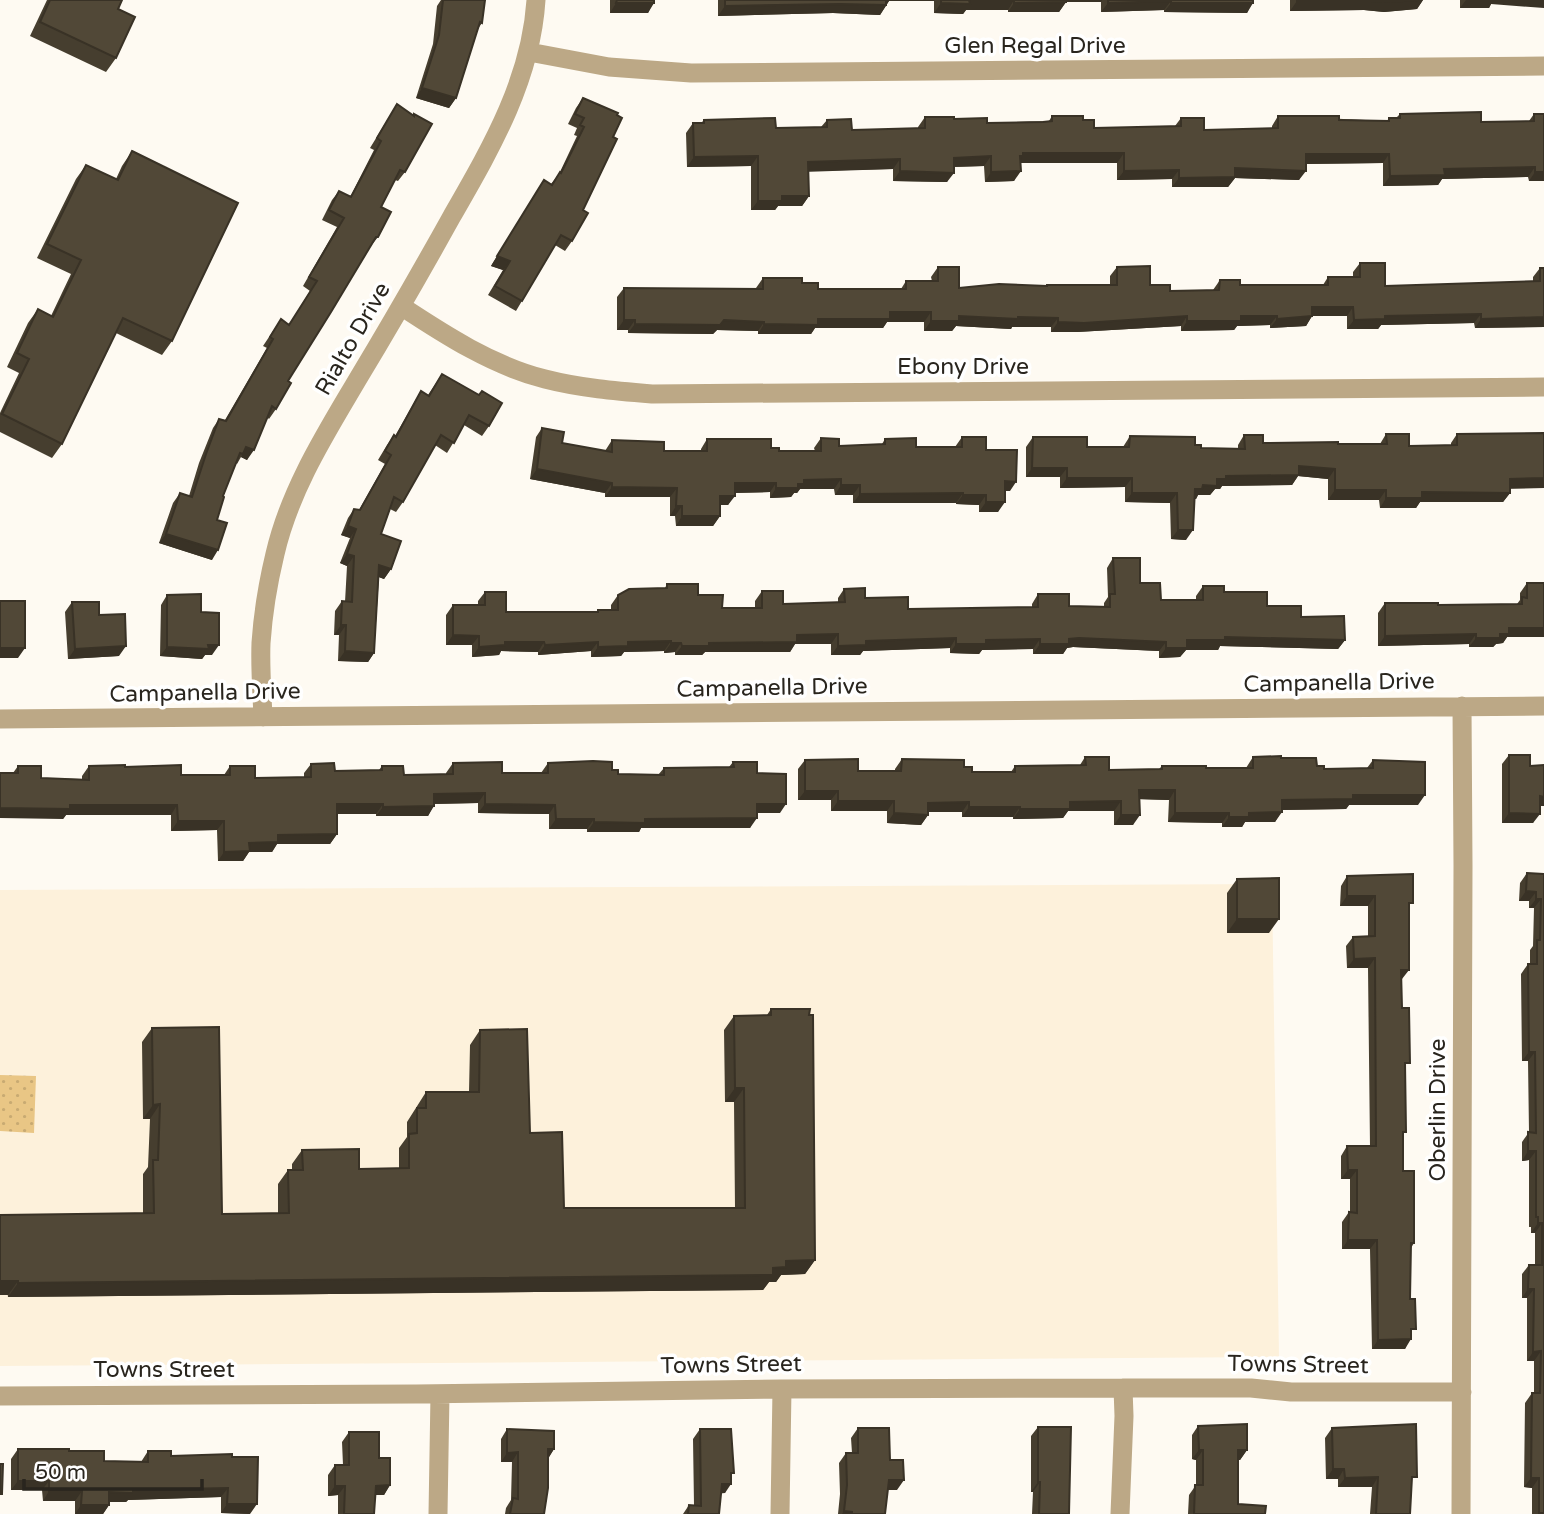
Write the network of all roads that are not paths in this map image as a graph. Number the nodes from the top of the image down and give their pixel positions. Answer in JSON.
{"nodes":[{"id":1,"x":536,"y":0,"type":"edge"},
{"id":2,"x":529,"y":52,"type":"junction"},
{"id":3,"x":1544,"y":66,"type":"edge"},
{"id":4,"x":401,"y":306,"type":"junction"},
{"id":5,"x":1544,"y":387,"type":"edge"},
{"id":6,"x":1462,"y":706,"type":"junction"},
{"id":7,"x":1544,"y":706,"type":"edge"},
{"id":8,"x":263,"y":718,"type":"junction"},
{"id":9,"x":0,"y":719,"type":"edge"},
{"id":10,"x":1123,"y":1388,"type":"junction"},
{"id":11,"x":782,"y":1389,"type":"junction"},
{"id":12,"x":1462,"y":1392,"type":"junction"},
{"id":13,"x":440,"y":1394,"type":"junction"},
{"id":14,"x":0,"y":1396,"type":"edge"},
{"id":15,"x":438,"y":1514,"type":"edge"},
{"id":16,"x":780,"y":1514,"type":"edge"},
{"id":17,"x":1120,"y":1514,"type":"edge"},
{"id":18,"x":1461,"y":1514,"type":"edge"}],
"edges":[{"from":1,"to":2,"type":"street","name":"Rialto Drive"},
{"from":2,"to":3,"type":"street","name":"Glen Regal Drive"},
{"from":2,"to":4,"type":"street","name":"Rialto Drive"},
{"from":4,"to":5,"type":"street","name":"Ebony Drive"},
{"from":4,"to":8,"type":"street","name":"Rialto Drive"},
{"from":6,"to":7,"type":"street","name":"Campanella Drive"},
{"from":6,"to":8,"type":"street","name":"Campanella Drive"},
{"from":6,"to":12,"type":"street","name":"Oberlin Drive"},
{"from":8,"to":9,"type":"street","name":"Campanella Drive"},
{"from":10,"to":11,"type":"street","name":"Towns Street"},
{"from":10,"to":12,"type":"street","name":"Towns Street"},
{"from":10,"to":17,"type":"street"},
{"from":11,"to":13,"type":"street","name":"Towns Street"},
{"from":11,"to":16,"type":"street"},
{"from":12,"to":18,"type":"street","name":"Oberlin Drive"},
{"from":13,"to":14,"type":"street","name":"Towns Street"},
{"from":13,"to":15,"type":"street"}]}
